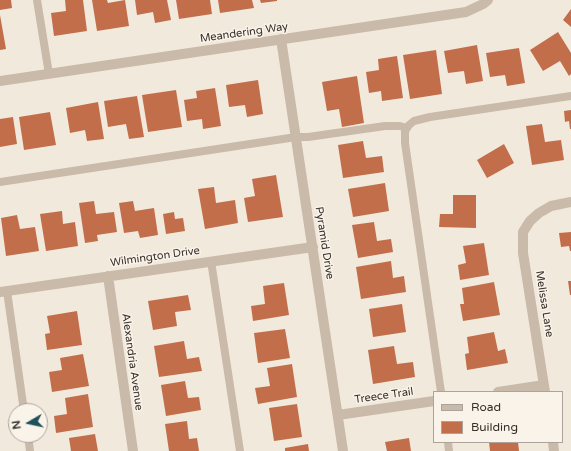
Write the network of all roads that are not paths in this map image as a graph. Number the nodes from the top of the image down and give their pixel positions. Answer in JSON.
{"nodes":[{"id":1,"x":37,"y":0,"type":"edge"},
{"id":2,"x":488,"y":0,"type":"edge"},
{"id":3,"x":281,"y":39,"type":"junction"},
{"id":4,"x":49,"y":74,"type":"junction"},
{"id":5,"x":0,"y":81,"type":"edge"},
{"id":6,"x":571,"y":96,"type":"edge"},
{"id":7,"x":407,"y":128,"type":"junction"},
{"id":8,"x":296,"y":137,"type":"junction"},
{"id":9,"x":0,"y":182,"type":"edge"},
{"id":10,"x":571,"y":202,"type":"edge"},
{"id":11,"x":313,"y":247,"type":"junction"},
{"id":12,"x":210,"y":261,"type":"junction"},
{"id":13,"x":108,"y":276,"type":"junction"},
{"id":14,"x":3,"y":292,"type":"edge"},
{"id":15,"x":545,"y":389,"type":"edge"},
{"id":16,"x":440,"y":391,"type":"edge"},
{"id":17,"x":514,"y":391,"type":"edge"},
{"id":18,"x":433,"y":401,"type":"edge"},
{"id":19,"x":23,"y":403,"type":"edge"},
{"id":20,"x":338,"y":415,"type":"junction"},
{"id":21,"x":133,"y":451,"type":"edge"},
{"id":22,"x":240,"y":451,"type":"edge"},
{"id":23,"x":343,"y":451,"type":"edge"}],
"edges":[{"from":1,"to":4,"type":"lane"},
{"from":2,"to":3,"type":"street","name":"Meandering Way"},
{"from":3,"to":4,"type":"street","name":"Meandering Way"},
{"from":3,"to":8,"type":"street","name":"Pyramid Drive"},
{"from":4,"to":5,"type":"street","name":"Meandering Way"},
{"from":6,"to":7,"type":"lane"},
{"from":7,"to":8,"type":"lane"},
{"from":7,"to":16,"type":"lane"},
{"from":8,"to":9,"type":"lane"},
{"from":8,"to":11,"type":"street","name":"Pyramid Drive"},
{"from":10,"to":15,"type":"street","name":"Melissa Lane"},
{"from":11,"to":12,"type":"street","name":"Wilmington Drive"},
{"from":11,"to":20,"type":"street","name":"Pyramid Drive"},
{"from":12,"to":13,"type":"street","name":"Wilmington Drive"},
{"from":12,"to":22,"type":"lane"},
{"from":13,"to":14,"type":"street","name":"Wilmington Drive"},
{"from":13,"to":21,"type":"street","name":"Alexandria Avenue"},
{"from":14,"to":19,"type":"lane"},
{"from":15,"to":17,"type":"street"},
{"from":18,"to":20,"type":"street","name":"Treece Trail"},
{"from":20,"to":23,"type":"street","name":"Pyramid Drive"}]}
